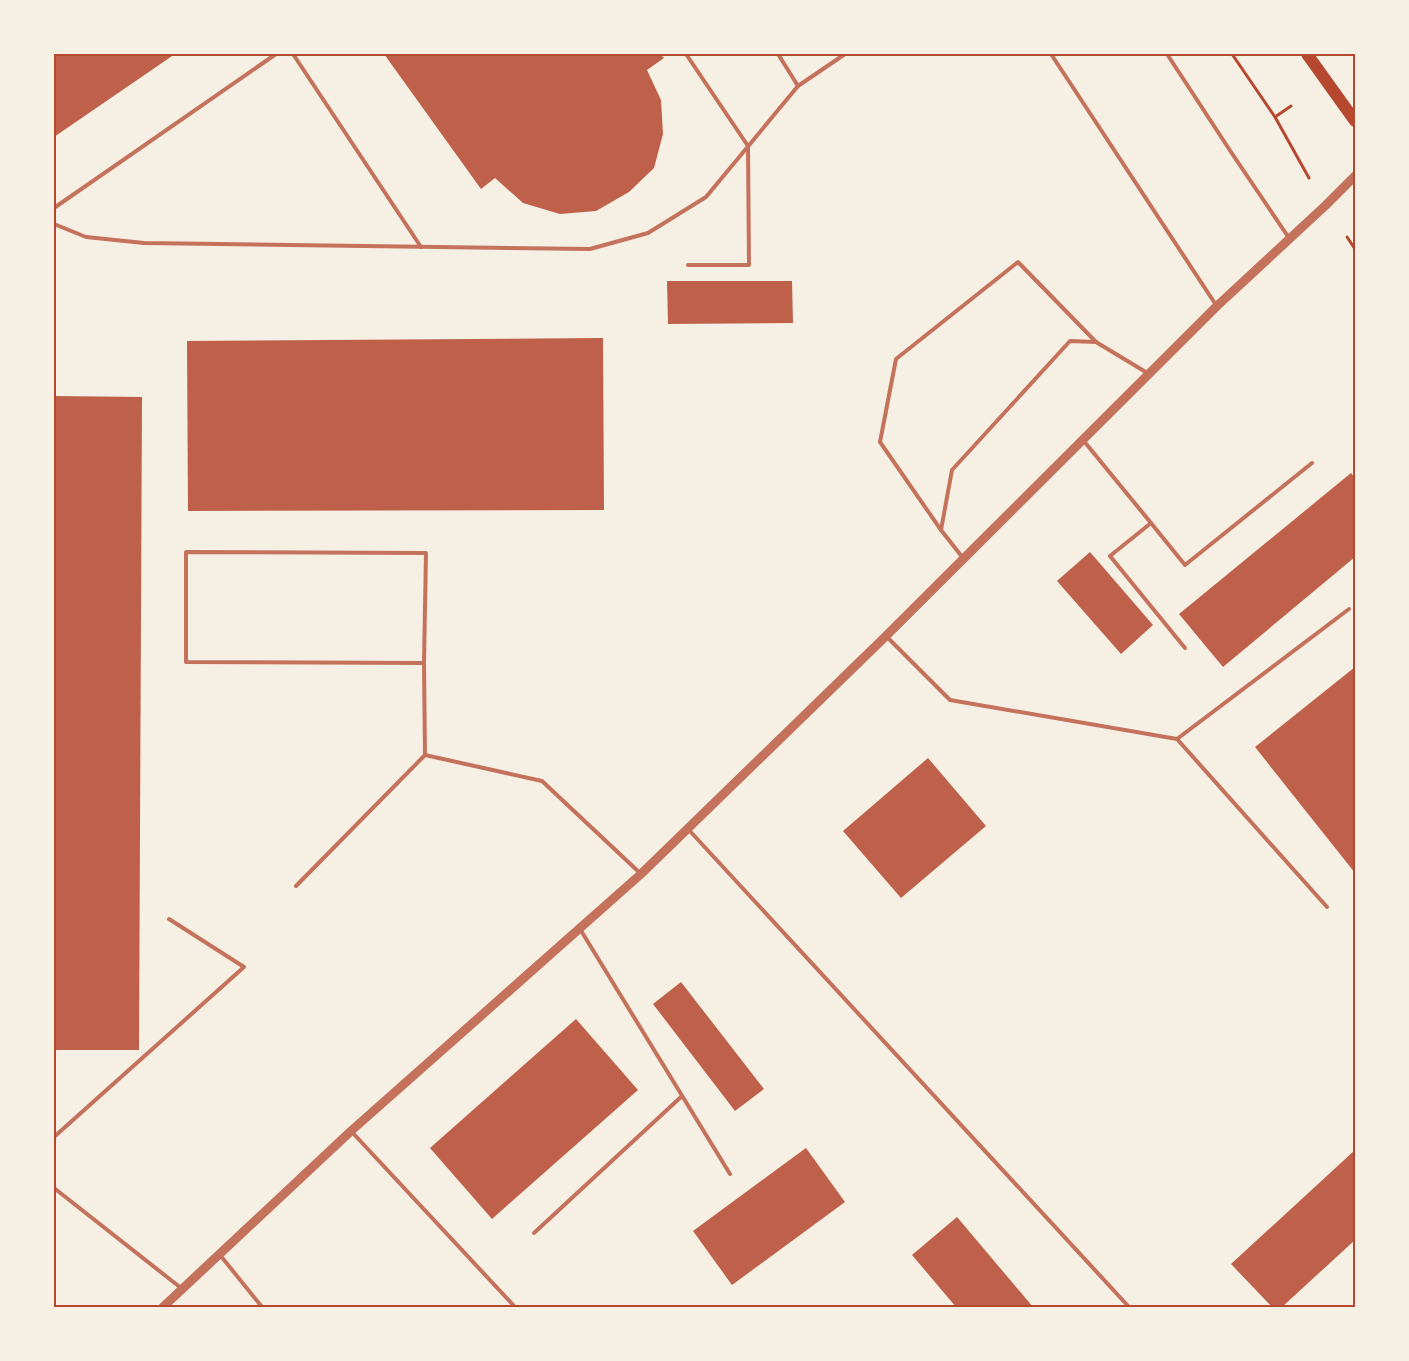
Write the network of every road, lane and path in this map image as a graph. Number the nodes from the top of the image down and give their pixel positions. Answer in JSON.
{"nodes":[{"id":1,"x":276,"y":54,"type":"edge"},
{"id":2,"x":293,"y":54,"type":"edge"},
{"id":3,"x":686,"y":54,"type":"edge"},
{"id":4,"x":778,"y":54,"type":"edge"},
{"id":5,"x":845,"y":54,"type":"edge"},
{"id":6,"x":1052,"y":54,"type":"edge"},
{"id":7,"x":1167,"y":54,"type":"edge"},
{"id":8,"x":1232,"y":54,"type":"edge"},
{"id":9,"x":1307,"y":54,"type":"edge"},
{"id":10,"x":798,"y":86,"type":"junction"},
{"id":11,"x":1291,"y":106,"type":"dead end"},
{"id":12,"x":1275,"y":117,"type":"junction"},
{"id":13,"x":1355,"y":121,"type":"edge"},
{"id":14,"x":748,"y":146,"type":"junction"},
{"id":15,"x":1355,"y":176,"type":"edge"},
{"id":16,"x":1309,"y":178,"type":"dead end"},
{"id":17,"x":54,"y":208,"type":"edge"},
{"id":18,"x":54,"y":224,"type":"edge"},
{"id":19,"x":1347,"y":237,"type":"dead end"},
{"id":20,"x":1289,"y":238,"type":"junction"},
{"id":21,"x":421,"y":247,"type":"junction"},
{"id":22,"x":1355,"y":249,"type":"edge"},
{"id":23,"x":688,"y":265,"type":"dead end"},
{"id":24,"x":1217,"y":306,"type":"junction"},
{"id":25,"x":1096,"y":342,"type":"junction"},
{"id":26,"x":1149,"y":374,"type":"junction"},
{"id":27,"x":1083,"y":440,"type":"junction"},
{"id":28,"x":1312,"y":463,"type":"dead end"},
{"id":29,"x":1151,"y":523,"type":"junction"},
{"id":30,"x":941,"y":530,"type":"junction"},
{"id":31,"x":963,"y":559,"type":"junction"},
{"id":32,"x":1349,"y":609,"type":"dead end"},
{"id":33,"x":886,"y":636,"type":"junction"},
{"id":34,"x":1185,"y":648,"type":"dead end"},
{"id":35,"x":424,"y":663,"type":"junction"},
{"id":36,"x":1177,"y":739,"type":"junction"},
{"id":37,"x":425,"y":755,"type":"junction"},
{"id":38,"x":688,"y":829,"type":"junction"},
{"id":39,"x":642,"y":874,"type":"junction"},
{"id":40,"x":296,"y":886,"type":"dead end"},
{"id":41,"x":1327,"y":907,"type":"dead end"},
{"id":42,"x":169,"y":919,"type":"dead end"},
{"id":43,"x":580,"y":929,"type":"junction"},
{"id":44,"x":682,"y":1096,"type":"junction"},
{"id":45,"x":351,"y":1131,"type":"junction"},
{"id":46,"x":54,"y":1137,"type":"edge"},
{"id":47,"x":730,"y":1174,"type":"dead end"},
{"id":48,"x":54,"y":1188,"type":"edge"},
{"id":49,"x":534,"y":1233,"type":"dead end"},
{"id":50,"x":220,"y":1255,"type":"junction"},
{"id":51,"x":182,"y":1290,"type":"junction"},
{"id":52,"x":163,"y":1307,"type":"edge"},
{"id":53,"x":262,"y":1307,"type":"edge"},
{"id":54,"x":515,"y":1307,"type":"edge"},
{"id":55,"x":1129,"y":1307,"type":"edge"}],
"edges":[{"from":1,"to":17,"type":"lane"},
{"from":2,"to":21,"type":"lane"},
{"from":3,"to":14,"type":"lane"},
{"from":4,"to":10,"type":"lane"},
{"from":5,"to":10,"type":"lane"},
{"from":6,"to":24,"type":"lane"},
{"from":7,"to":20,"type":"lane"},
{"from":8,"to":12,"type":"path"},
{"from":9,"to":13,"type":"main road"},
{"from":10,"to":14,"type":"lane"},
{"from":11,"to":12,"type":"path"},
{"from":12,"to":16,"type":"path"},
{"from":14,"to":21,"type":"lane"},
{"from":14,"to":23,"type":"lane"},
{"from":15,"to":20,"type":"street"},
{"from":18,"to":21,"type":"lane"},
{"from":19,"to":22,"type":"path"},
{"from":20,"to":24,"type":"street"},
{"from":24,"to":26,"type":"street"},
{"from":25,"to":26,"type":"lane"},
{"from":25,"to":30,"type":"lane"},
{"from":25,"to":30,"type":"lane"},
{"from":26,"to":27,"type":"street"},
{"from":27,"to":29,"type":"lane"},
{"from":27,"to":31,"type":"street"},
{"from":28,"to":29,"type":"lane"},
{"from":29,"to":34,"type":"lane"},
{"from":30,"to":31,"type":"lane"},
{"from":31,"to":33,"type":"street"},
{"from":32,"to":36,"type":"lane"},
{"from":33,"to":36,"type":"lane"},
{"from":33,"to":38,"type":"street"},
{"from":35,"to":35,"type":"lane"},
{"from":35,"to":37,"type":"lane"},
{"from":36,"to":41,"type":"lane"},
{"from":37,"to":39,"type":"lane"},
{"from":37,"to":40,"type":"lane"},
{"from":38,"to":39,"type":"street"},
{"from":38,"to":55,"type":"lane"},
{"from":39,"to":43,"type":"street"},
{"from":42,"to":46,"type":"lane"},
{"from":43,"to":44,"type":"lane"},
{"from":43,"to":45,"type":"street"},
{"from":44,"to":47,"type":"lane"},
{"from":44,"to":49,"type":"lane"},
{"from":45,"to":50,"type":"street"},
{"from":45,"to":54,"type":"lane"},
{"from":48,"to":51,"type":"lane"},
{"from":50,"to":51,"type":"street"},
{"from":50,"to":53,"type":"lane"},
{"from":51,"to":52,"type":"street"}]}
